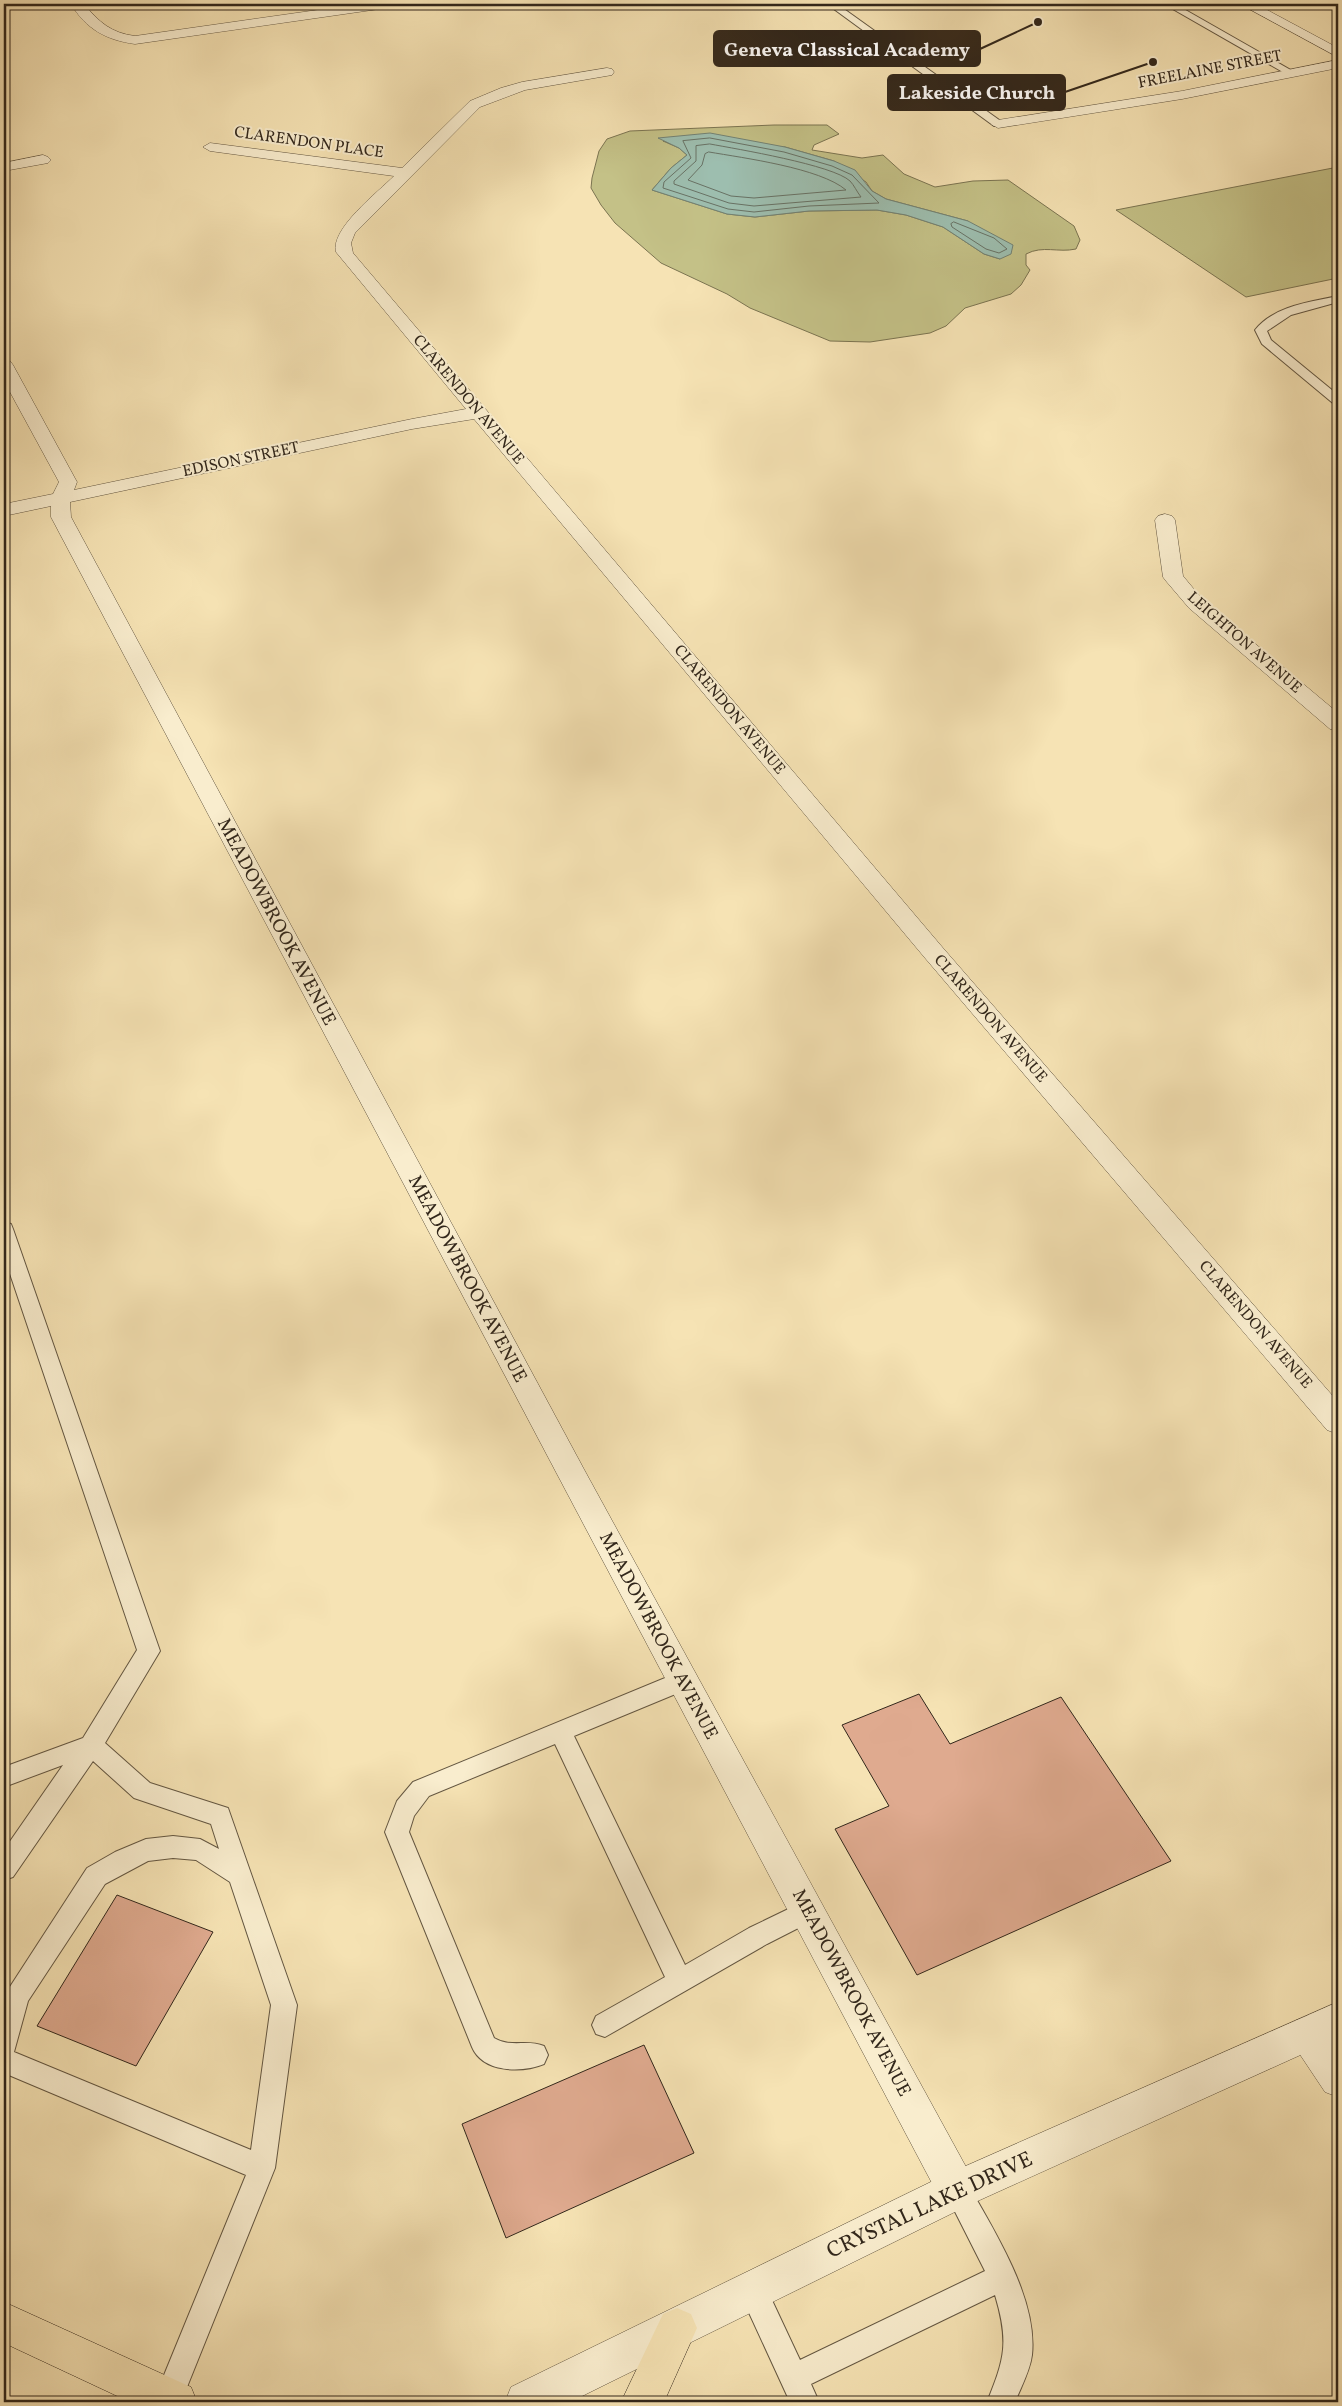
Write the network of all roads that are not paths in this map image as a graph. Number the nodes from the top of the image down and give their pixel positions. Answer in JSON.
{"nodes":[{"id":1,"x":77,"y":4,"type":"edge"},
{"id":2,"x":386,"y":4,"type":"edge"},
{"id":3,"x":831,"y":4,"type":"edge"},
{"id":4,"x":1169,"y":4,"type":"edge"},
{"id":5,"x":1247,"y":4,"type":"edge"},
{"id":6,"x":1338,"y":55,"type":"edge"},
{"id":7,"x":607,"y":72,"type":"dead end"},
{"id":8,"x":1291,"y":72,"type":"junction"},
{"id":9,"x":998,"y":124,"type":"joint"},
{"id":10,"x":210,"y":147,"type":"dead end"},
{"id":11,"x":43,"y":160,"type":"dead end"},
{"id":12,"x":4,"y":167,"type":"edge"},
{"id":13,"x":405,"y":173,"type":"junction"},
{"id":14,"x":1338,"y":299,"type":"edge"},
{"id":15,"x":4,"y":365,"type":"edge"},
{"id":16,"x":1338,"y":401,"type":"edge"},
{"id":17,"x":478,"y":412,"type":"junction"},
{"id":18,"x":60,"y":499,"type":"junction"},
{"id":19,"x":4,"y":510,"type":"edge"},
{"id":20,"x":1165,"y":520,"type":"dead end"},
{"id":21,"x":1338,"y":724,"type":"edge"},
{"id":22,"x":4,"y":1229,"type":"edge"},
{"id":23,"x":1338,"y":1422,"type":"edge"},
{"id":24,"x":682,"y":1680,"type":"junction"},
{"id":25,"x":560,"y":1732,"type":"junction"},
{"id":26,"x":91,"y":1745,"type":"junction"},
{"id":27,"x":4,"y":1777,"type":"edge"},
{"id":28,"x":4,"y":1869,"type":"edge"},
{"id":29,"x":240,"y":1875,"type":"junction"},
{"id":30,"x":807,"y":1911,"type":"junction"},
{"id":31,"x":680,"y":1981,"type":"junction"},
{"id":32,"x":605,"y":2025,"type":"dead end"},
{"id":33,"x":1323,"y":2027,"type":"edge"},
{"id":34,"x":4,"y":2046,"type":"edge"},
{"id":35,"x":535,"y":2055,"type":"dead end"},
{"id":36,"x":4,"y":2060,"type":"edge"},
{"id":37,"x":1338,"y":2079,"type":"edge"},
{"id":38,"x":262,"y":2168,"type":"junction"},
{"id":39,"x":957,"y":2190,"type":"junction"},
{"id":40,"x":1002,"y":2277,"type":"junction"},
{"id":41,"x":753,"y":2291,"type":"junction"},
{"id":42,"x":4,"y":2322,"type":"edge"},
{"id":43,"x":677,"y":2328,"type":"junction"},
{"id":44,"x":799,"y":2390,"type":"edge"},
{"id":45,"x":170,"y":2401,"type":"edge"},
{"id":46,"x":526,"y":2402,"type":"edge"},
{"id":47,"x":642,"y":2402,"type":"edge"},
{"id":48,"x":1001,"y":2402,"type":"edge"}],
"edges":[{"from":1,"to":2,"type":"street"},
{"from":3,"to":9,"type":"lane"},
{"from":4,"to":8,"type":"lane"},
{"from":5,"to":6,"type":"street"},
{"from":6,"to":8,"type":"street","name":"FREELAINE STREET"},
{"from":7,"to":13,"type":"street","name":"CLARENDON AVENUE"},
{"from":8,"to":9,"type":"street","name":"FREELAINE STREET"},
{"from":10,"to":13,"type":"street","name":"CLARENDON PLACE"},
{"from":11,"to":12,"type":"street"},
{"from":13,"to":17,"type":"street","name":"CLARENDON AVENUE"},
{"from":14,"to":16,"type":"lane"},
{"from":15,"to":18,"type":"street","name":"MEADOWBROOK AVENUE"},
{"from":17,"to":18,"type":"street","name":"EDISON STREET"},
{"from":17,"to":23,"type":"street","name":"CLARENDON AVENUE"},
{"from":18,"to":19,"type":"street","name":"EDISON STREET"},
{"from":18,"to":24,"type":"street","name":"MEADOWBROOK AVENUE"},
{"from":20,"to":21,"type":"street","name":"LEIGHTON AVENUE"},
{"from":22,"to":26,"type":"lane"},
{"from":24,"to":25,"type":"lane"},
{"from":24,"to":30,"type":"street","name":"MEADOWBROOK AVENUE"},
{"from":25,"to":31,"type":"lane"},
{"from":25,"to":35,"type":"lane"},
{"from":26,"to":27,"type":"lane"},
{"from":26,"to":28,"type":"lane"},
{"from":26,"to":29,"type":"lane"},
{"from":29,"to":34,"type":"lane"},
{"from":29,"to":38,"type":"lane"},
{"from":30,"to":31,"type":"lane"},
{"from":30,"to":39,"type":"street","name":"MEADOWBROOK AVENUE"},
{"from":31,"to":32,"type":"lane"},
{"from":33,"to":37,"type":"street"},
{"from":33,"to":39,"type":"street","name":"CRYSTAL LAKE DRIVE"},
{"from":36,"to":38,"type":"lane"},
{"from":38,"to":45,"type":"lane"},
{"from":39,"to":40,"type":"lane"},
{"from":39,"to":41,"type":"street","name":"CRYSTAL LAKE DRIVE"},
{"from":40,"to":44,"type":"lane"},
{"from":40,"to":48,"type":"lane"},
{"from":41,"to":43,"type":"street","name":"CRYSTAL LAKE DRIVE"},
{"from":41,"to":44,"type":"lane"},
{"from":42,"to":45,"type":"main road"},
{"from":43,"to":46,"type":"street","name":"CRYSTAL LAKE DRIVE"},
{"from":43,"to":47,"type":"main road"}]}
